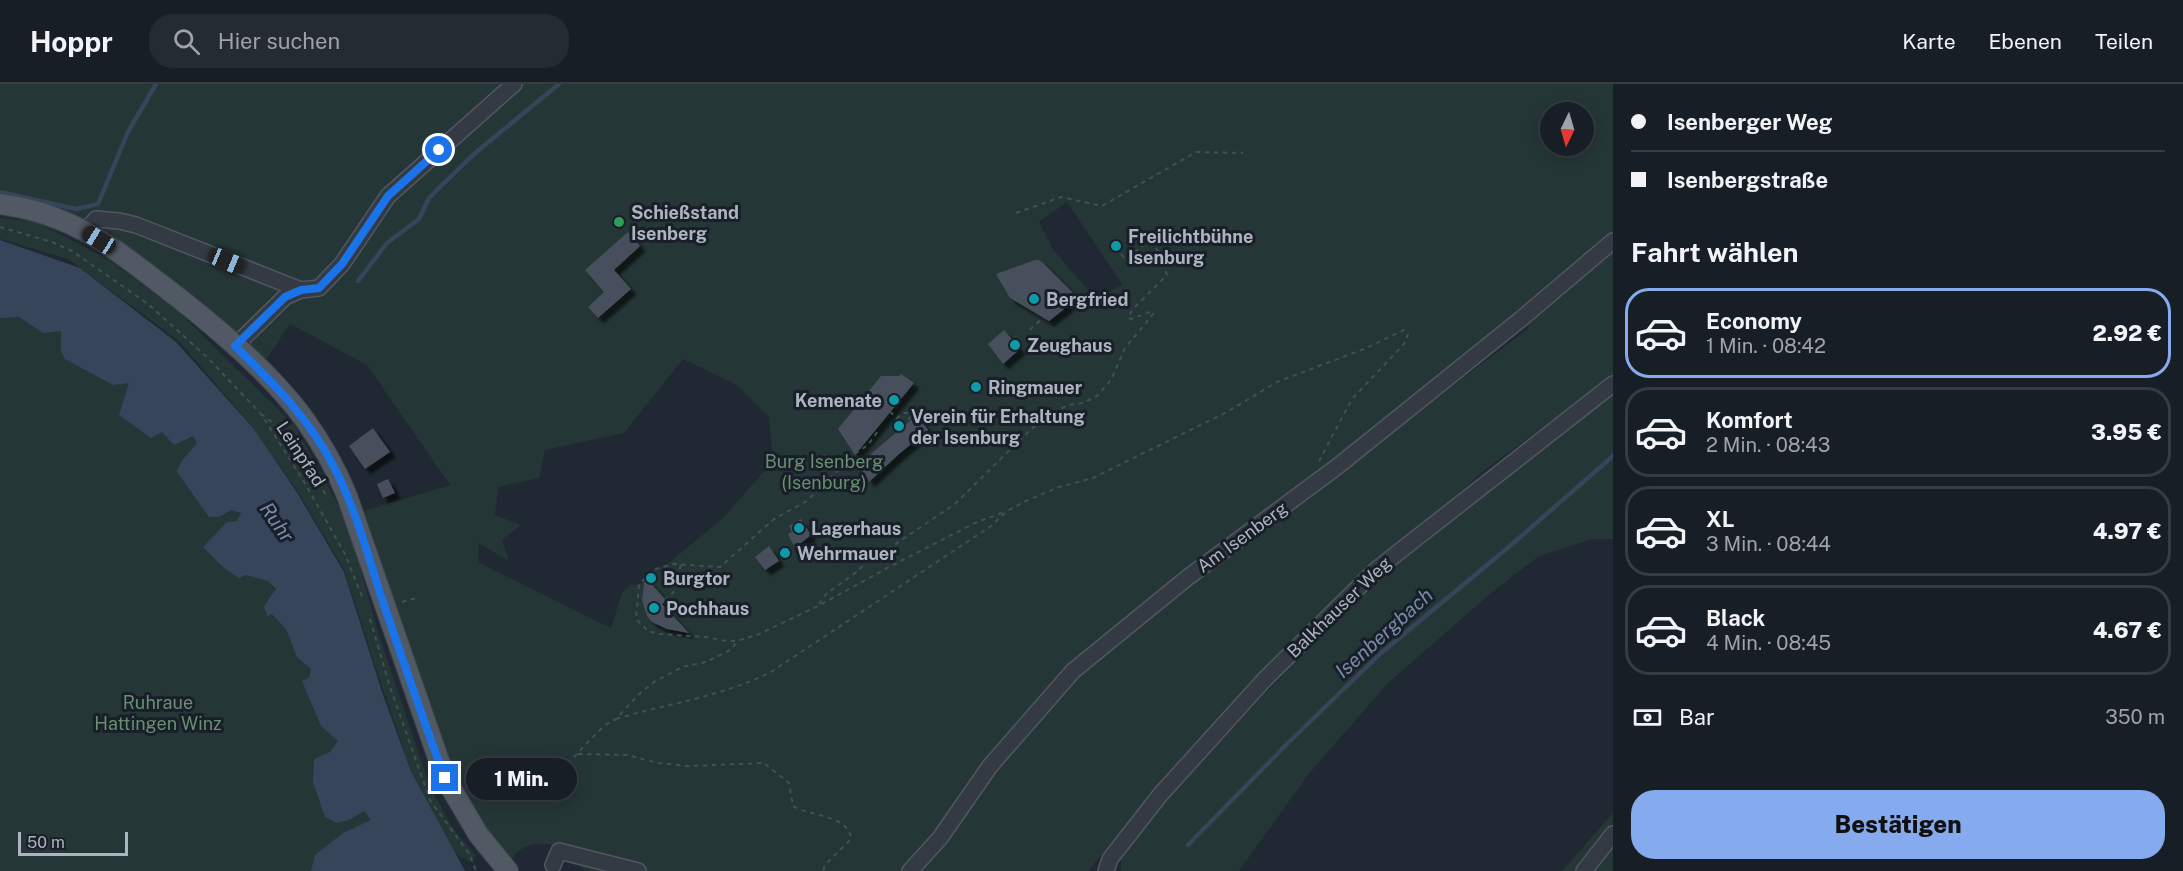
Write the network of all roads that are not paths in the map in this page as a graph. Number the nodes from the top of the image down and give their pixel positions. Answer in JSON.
{"nodes":[{"id":1,"x":514,"y":84,"type":"edge"},
{"id":2,"x":0,"y":204,"type":"edge"},
{"id":3,"x":85,"y":231,"type":"junction"},
{"id":4,"x":1613,"y":241,"type":"edge"},
{"id":5,"x":301,"y":290,"type":"junction"},
{"id":6,"x":235,"y":346,"type":"junction"},
{"id":7,"x":1613,"y":384,"type":"edge"},
{"id":8,"x":1613,"y":834,"type":"edge"},
{"id":9,"x":553,"y":865,"type":"dead end"},
{"id":10,"x":508,"y":871,"type":"edge"},
{"id":11,"x":638,"y":871,"type":"edge"},
{"id":12,"x":910,"y":871,"type":"edge"},
{"id":13,"x":1106,"y":871,"type":"edge"},
{"id":14,"x":1584,"y":871,"type":"edge"}],
"edges":[{"from":1,"to":5,"type":"street"},
{"from":2,"to":3,"type":"main road"},
{"from":3,"to":5,"type":"street"},
{"from":3,"to":6,"type":"main road"},
{"from":4,"to":12,"type":"street","name":"Am Isenberg"},
{"from":5,"to":6,"type":"street"},
{"from":6,"to":10,"type":"main road"},
{"from":7,"to":13,"type":"street","name":"Balkhauser Weg"},
{"from":8,"to":14,"type":"street"},
{"from":9,"to":11,"type":"street"}]}
